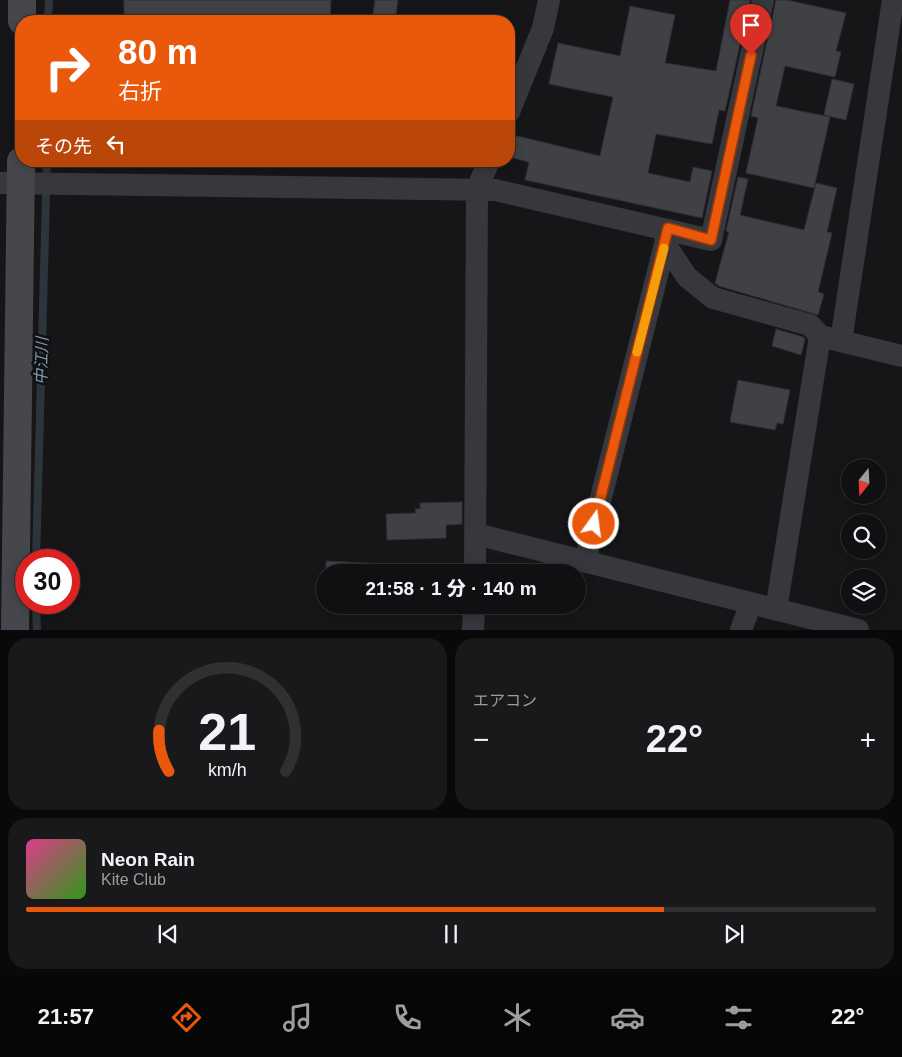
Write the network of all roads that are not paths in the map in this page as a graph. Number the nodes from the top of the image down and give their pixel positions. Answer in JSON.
{"nodes":[{"id":1,"x":22,"y":0,"type":"edge"},
{"id":2,"x":549,"y":0,"type":"edge"},
{"id":3,"x":763,"y":0,"type":"edge"},
{"id":4,"x":893,"y":0,"type":"edge"},
{"id":5,"x":22,"y":15,"type":"edge"},
{"id":6,"x":515,"y":97,"type":"edge"},
{"id":7,"x":486,"y":167,"type":"edge"},
{"id":8,"x":18,"y":178,"type":"edge"},
{"id":9,"x":477,"y":189,"type":"junction"},
{"id":10,"x":666,"y":236,"type":"junction"},
{"id":11,"x":830,"y":338,"type":"junction"},
{"id":12,"x":902,"y":356,"type":"edge"},
{"id":13,"x":476,"y":534,"type":"junction"},
{"id":14,"x":585,"y":561,"type":"junction"},
{"id":15,"x":475,"y":564,"type":"edge"},
{"id":16,"x":751,"y":603,"type":"junction"},
{"id":17,"x":776,"y":610,"type":"junction"},
{"id":18,"x":474,"y":614,"type":"edge"},
{"id":19,"x":15,"y":630,"type":"edge"},
{"id":20,"x":473,"y":630,"type":"edge"},
{"id":21,"x":740,"y":630,"type":"edge"},
{"id":22,"x":858,"y":630,"type":"edge"}],
"edges":[{"from":1,"to":5,"type":"street"},
{"from":2,"to":6,"type":"street"},
{"from":3,"to":10,"type":"street"},
{"from":4,"to":11,"type":"street"},
{"from":7,"to":9,"type":"street"},
{"from":8,"to":9,"type":"street"},
{"from":8,"to":19,"type":"street"},
{"from":9,"to":10,"type":"street"},
{"from":9,"to":13,"type":"street"},
{"from":10,"to":11,"type":"street"},
{"from":10,"to":14,"type":"street"},
{"from":11,"to":12,"type":"street"},
{"from":11,"to":17,"type":"street"},
{"from":13,"to":14,"type":"street"},
{"from":13,"to":15,"type":"street"},
{"from":14,"to":16,"type":"street"},
{"from":16,"to":17,"type":"street"},
{"from":16,"to":21,"type":"street"},
{"from":17,"to":22,"type":"street"},
{"from":18,"to":20,"type":"street"}]}
